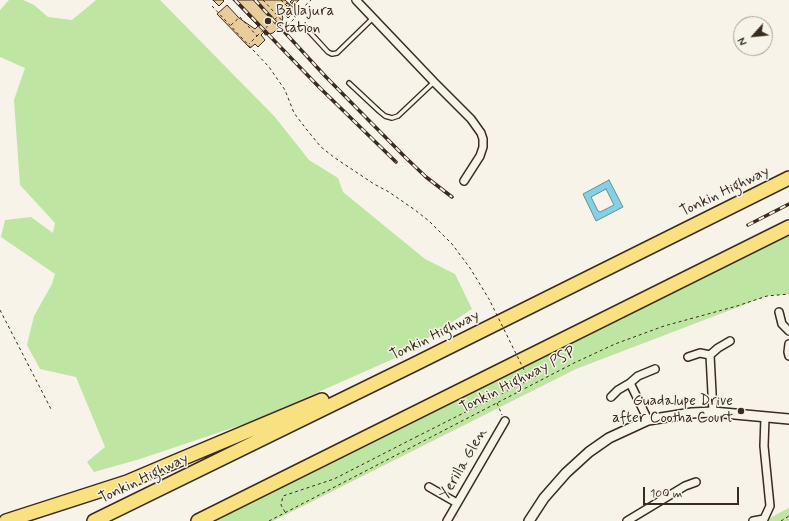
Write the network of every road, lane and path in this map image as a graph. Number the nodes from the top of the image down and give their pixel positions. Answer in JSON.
{"nodes":[{"id":1,"x":263,"y":0,"type":"edge"},
{"id":2,"x":281,"y":0,"type":"edge"},
{"id":3,"x":287,"y":0,"type":"edge"},
{"id":4,"x":295,"y":0,"type":"edge"},
{"id":5,"x":310,"y":0,"type":"edge"},
{"id":6,"x":356,"y":0,"type":"edge"},
{"id":7,"x":287,"y":3,"type":"junction"},
{"id":8,"x":290,"y":5,"type":"junction"},
{"id":9,"x":212,"y":6,"type":"dead end"},
{"id":10,"x":288,"y":7,"type":"junction"},
{"id":11,"x":276,"y":14,"type":"junction"},
{"id":12,"x":373,"y":18,"type":"junction"},
{"id":13,"x":230,"y":26,"type":"junction"},
{"id":14,"x":306,"y":28,"type":"dead end"},
{"id":15,"x":257,"y":36,"type":"junction"},
{"id":16,"x":248,"y":44,"type":"junction"},
{"id":17,"x":349,"y":82,"type":"dead end"},
{"id":18,"x":434,"y":82,"type":"junction"},
{"id":19,"x":789,"y":178,"type":"edge"},
{"id":20,"x":464,"y":181,"type":"dead end"},
{"id":21,"x":789,"y":227,"type":"edge"},
{"id":22,"x":789,"y":294,"type":"edge"},
{"id":23,"x":0,"y":310,"type":"edge"},
{"id":24,"x":779,"y":312,"type":"dead end"},
{"id":25,"x":789,"y":331,"type":"edge"},
{"id":26,"x":730,"y":341,"type":"dead end"},
{"id":27,"x":789,"y":344,"type":"edge"},
{"id":28,"x":710,"y":355,"type":"junction"},
{"id":29,"x":789,"y":356,"type":"edge"},
{"id":30,"x":688,"y":357,"type":"dead end"},
{"id":31,"x":415,"y":364,"type":"junction"},
{"id":32,"x":655,"y":369,"type":"dead end"},
{"id":33,"x":541,"y":373,"type":"dead end"},
{"id":34,"x":529,"y":380,"type":"junction"},
{"id":35,"x":630,"y":383,"type":"junction"},
{"id":36,"x":611,"y":397,"type":"dead end"},
{"id":37,"x":497,"y":402,"type":"junction"},
{"id":38,"x":52,"y":411,"type":"dead end"},
{"id":39,"x":713,"y":412,"type":"junction"},
{"id":40,"x":765,"y":417,"type":"junction"},
{"id":41,"x":789,"y":419,"type":"edge"},
{"id":42,"x":648,"y":420,"type":"junction"},
{"id":43,"x":505,"y":421,"type":"joint"},
{"id":44,"x":696,"y":482,"type":"dead end"},
{"id":45,"x":429,"y":487,"type":"dead end"},
{"id":46,"x":260,"y":491,"type":"junction"},
{"id":47,"x":457,"y":504,"type":"junction"},
{"id":48,"x":285,"y":513,"type":"junction"},
{"id":49,"x":789,"y":516,"type":"edge"},
{"id":50,"x":6,"y":521,"type":"edge"},
{"id":51,"x":94,"y":521,"type":"edge"},
{"id":52,"x":198,"y":521,"type":"edge"},
{"id":53,"x":210,"y":521,"type":"edge"},
{"id":54,"x":269,"y":521,"type":"edge"},
{"id":55,"x":447,"y":521,"type":"edge"},
{"id":56,"x":529,"y":521,"type":"edge"},
{"id":57,"x":627,"y":521,"type":"edge"},
{"id":58,"x":753,"y":521,"type":"edge"},
{"id":59,"x":781,"y":521,"type":"edge"}],
"edges":[{"from":1,"to":11,"type":"path"},
{"from":2,"to":10,"type":"path"},
{"from":3,"to":7,"type":"path"},
{"from":4,"to":8,"type":"path"},
{"from":5,"to":11,"type":"path"},
{"from":6,"to":12,"type":"street"},
{"from":7,"to":8,"type":"path"},
{"from":7,"to":11,"type":"path"},
{"from":8,"to":10,"type":"path","bridge":true},
{"from":9,"to":13,"type":"path"},
{"from":10,"to":15,"type":"path","bridge":true},
{"from":12,"to":14,"type":"lane"},
{"from":12,"to":18,"type":"street"},
{"from":13,"to":15,"type":"path"},
{"from":13,"to":16,"type":"path"},
{"from":15,"to":16,"type":"path"},
{"from":16,"to":34,"type":"path","bridge":true},
{"from":17,"to":18,"type":"lane"},
{"from":18,"to":20,"type":"street"},
{"from":19,"to":31,"type":"highway","name":"Tonkin Highway"},
{"from":21,"to":46,"type":"highway"},
{"from":22,"to":37,"type":"path","name":"Tonkin Highway PSP"},
{"from":23,"to":38,"type":"path"},
{"from":24,"to":25,"type":"street"},
{"from":26,"to":28,"type":"street"},
{"from":27,"to":29,"type":"street"},
{"from":28,"to":30,"type":"street"},
{"from":28,"to":39,"type":"street"},
{"from":31,"to":50,"type":"highway"},
{"from":31,"to":51,"type":"highway","name":"Tonkin Highway"},
{"from":32,"to":35,"type":"street"},
{"from":33,"to":34,"type":"path"},
{"from":34,"to":48,"type":"path","bridge":true},
{"from":35,"to":36,"type":"street"},
{"from":35,"to":42,"type":"street"},
{"from":37,"to":43,"type":"path"},
{"from":37,"to":48,"type":"path","name":"Tonkin Highway PSP"},
{"from":39,"to":40,"type":"street"},
{"from":39,"to":42,"type":"street"},
{"from":40,"to":41,"type":"street"},
{"from":40,"to":58,"type":"street"},
{"from":42,"to":56,"type":"street"},
{"from":43,"to":47,"type":"street","name":"Yerilla Glen"},
{"from":44,"to":57,"type":"street"},
{"from":45,"to":47,"type":"street"},
{"from":46,"to":52,"type":"highway"},
{"from":46,"to":53,"type":"highway"},
{"from":47,"to":55,"type":"street","name":"Yerilla Glen"},
{"from":48,"to":54,"type":"path","name":"Tonkin Highway PSP"},
{"from":49,"to":59,"type":"path"}]}
